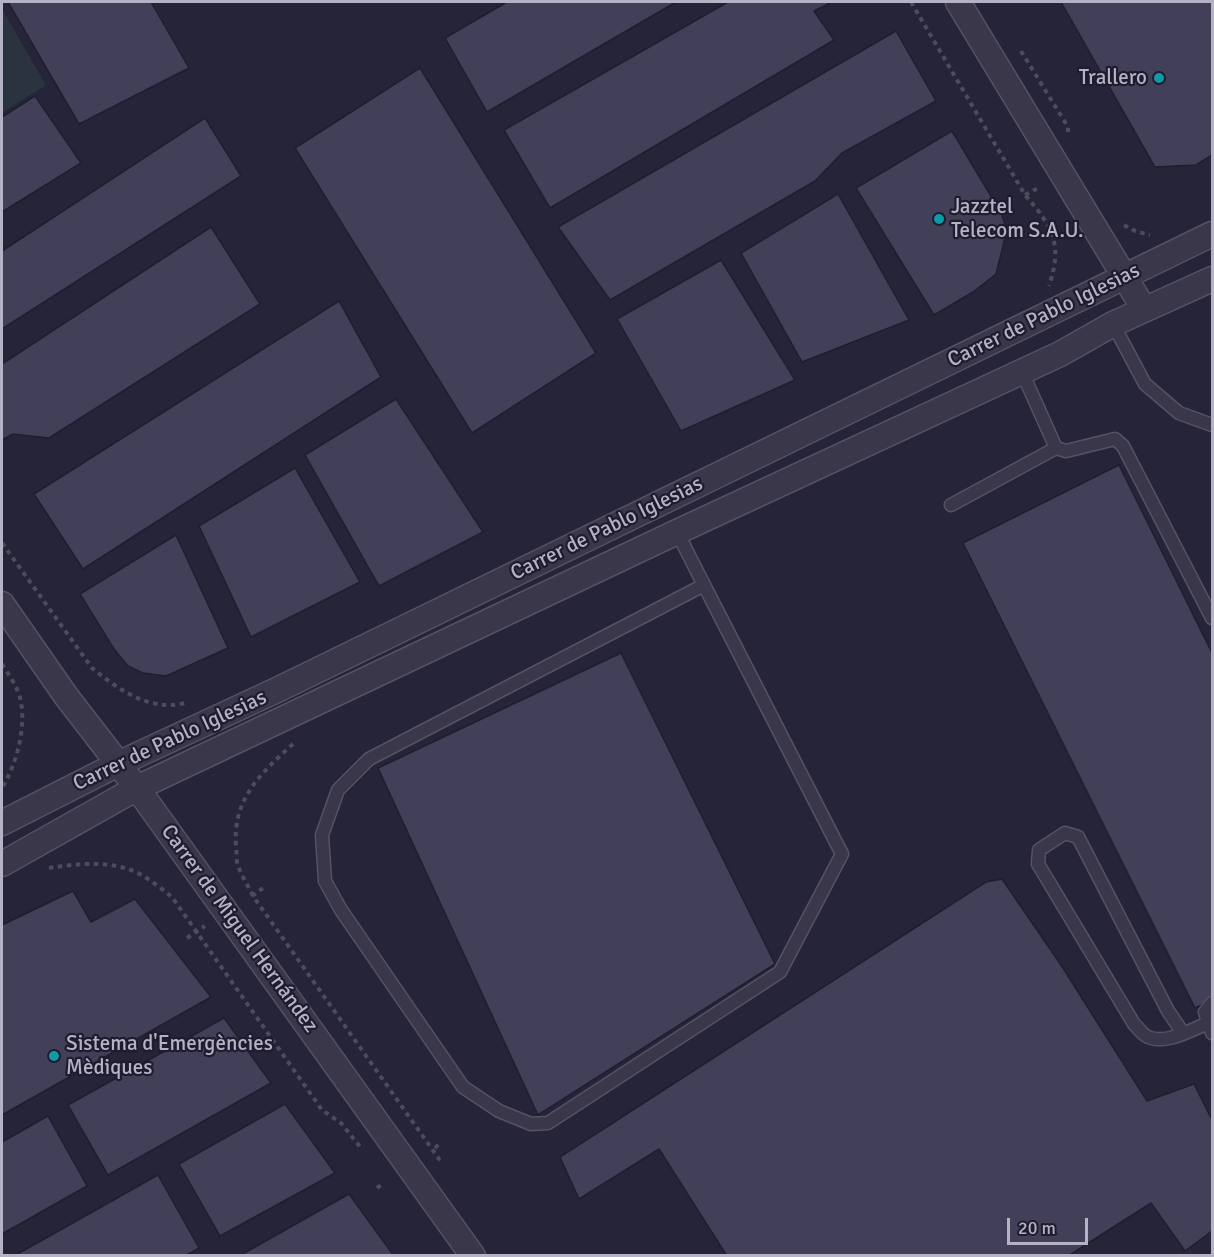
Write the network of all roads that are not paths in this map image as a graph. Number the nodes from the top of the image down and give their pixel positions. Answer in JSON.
{"nodes":[{"id":1,"x":958,"y":2,"type":"edge"},
{"id":2,"x":1212,"y":234,"type":"edge"},
{"id":3,"x":1124,"y":276,"type":"junction"},
{"id":4,"x":1212,"y":279,"type":"edge"},
{"id":5,"x":1144,"y":309,"type":"junction"},
{"id":6,"x":1113,"y":324,"type":"junction"},
{"id":7,"x":1022,"y":372,"type":"junction"},
{"id":8,"x":1212,"y":425,"type":"edge"},
{"id":9,"x":1056,"y":448,"type":"junction"},
{"id":10,"x":951,"y":505,"type":"dead end"},
{"id":11,"x":677,"y":532,"type":"junction"},
{"id":12,"x":704,"y":585,"type":"junction"},
{"id":13,"x":2,"y":604,"type":"edge"},
{"id":14,"x":1212,"y":618,"type":"edge"},
{"id":15,"x":118,"y":764,"type":"junction"},
{"id":16,"x":137,"y":788,"type":"junction"},
{"id":17,"x":2,"y":823,"type":"edge"},
{"id":18,"x":2,"y":864,"type":"edge"},
{"id":19,"x":1212,"y":1003,"type":"edge"},
{"id":20,"x":1210,"y":1028,"type":"edge"},
{"id":21,"x":1183,"y":1033,"type":"junction"},
{"id":22,"x":474,"y":1256,"type":"edge"}],
"edges":[{"from":1,"to":3,"type":"street"},
{"from":2,"to":3,"type":"street","name":"Carrer de Pablo Iglesias"},
{"from":3,"to":5,"type":"street"},
{"from":3,"to":15,"type":"street","name":"Carrer de Pablo Iglesias"},
{"from":4,"to":5,"type":"street","name":"Carrer de Pablo Iglesias"},
{"from":5,"to":6,"type":"street","name":"Carrer de Pablo Iglesias"},
{"from":6,"to":7,"type":"street","name":"Carrer de Pablo Iglesias"},
{"from":6,"to":8,"type":"lane"},
{"from":7,"to":9,"type":"lane"},
{"from":7,"to":11,"type":"street","name":"Carrer de Pablo Iglesias"},
{"from":9,"to":10,"type":"lane"},
{"from":9,"to":14,"type":"lane"},
{"from":11,"to":12,"type":"lane"},
{"from":11,"to":16,"type":"street","name":"Carrer de Pablo Iglesias"},
{"from":12,"to":12,"type":"lane"},
{"from":13,"to":15,"type":"street","name":"Carrer de Miguel Hernández"},
{"from":15,"to":16,"type":"street","name":"Carrer de Miguel Hernández"},
{"from":15,"to":17,"type":"street","name":"Carrer de Pablo Iglesias"},
{"from":16,"to":18,"type":"street","name":"Carrer de Pablo Iglesias"},
{"from":16,"to":22,"type":"street","name":"Carrer de Miguel Hernández"},
{"from":19,"to":20,"type":"lane"},
{"from":20,"to":21,"type":"lane"},
{"from":21,"to":21,"type":"lane"}]}
